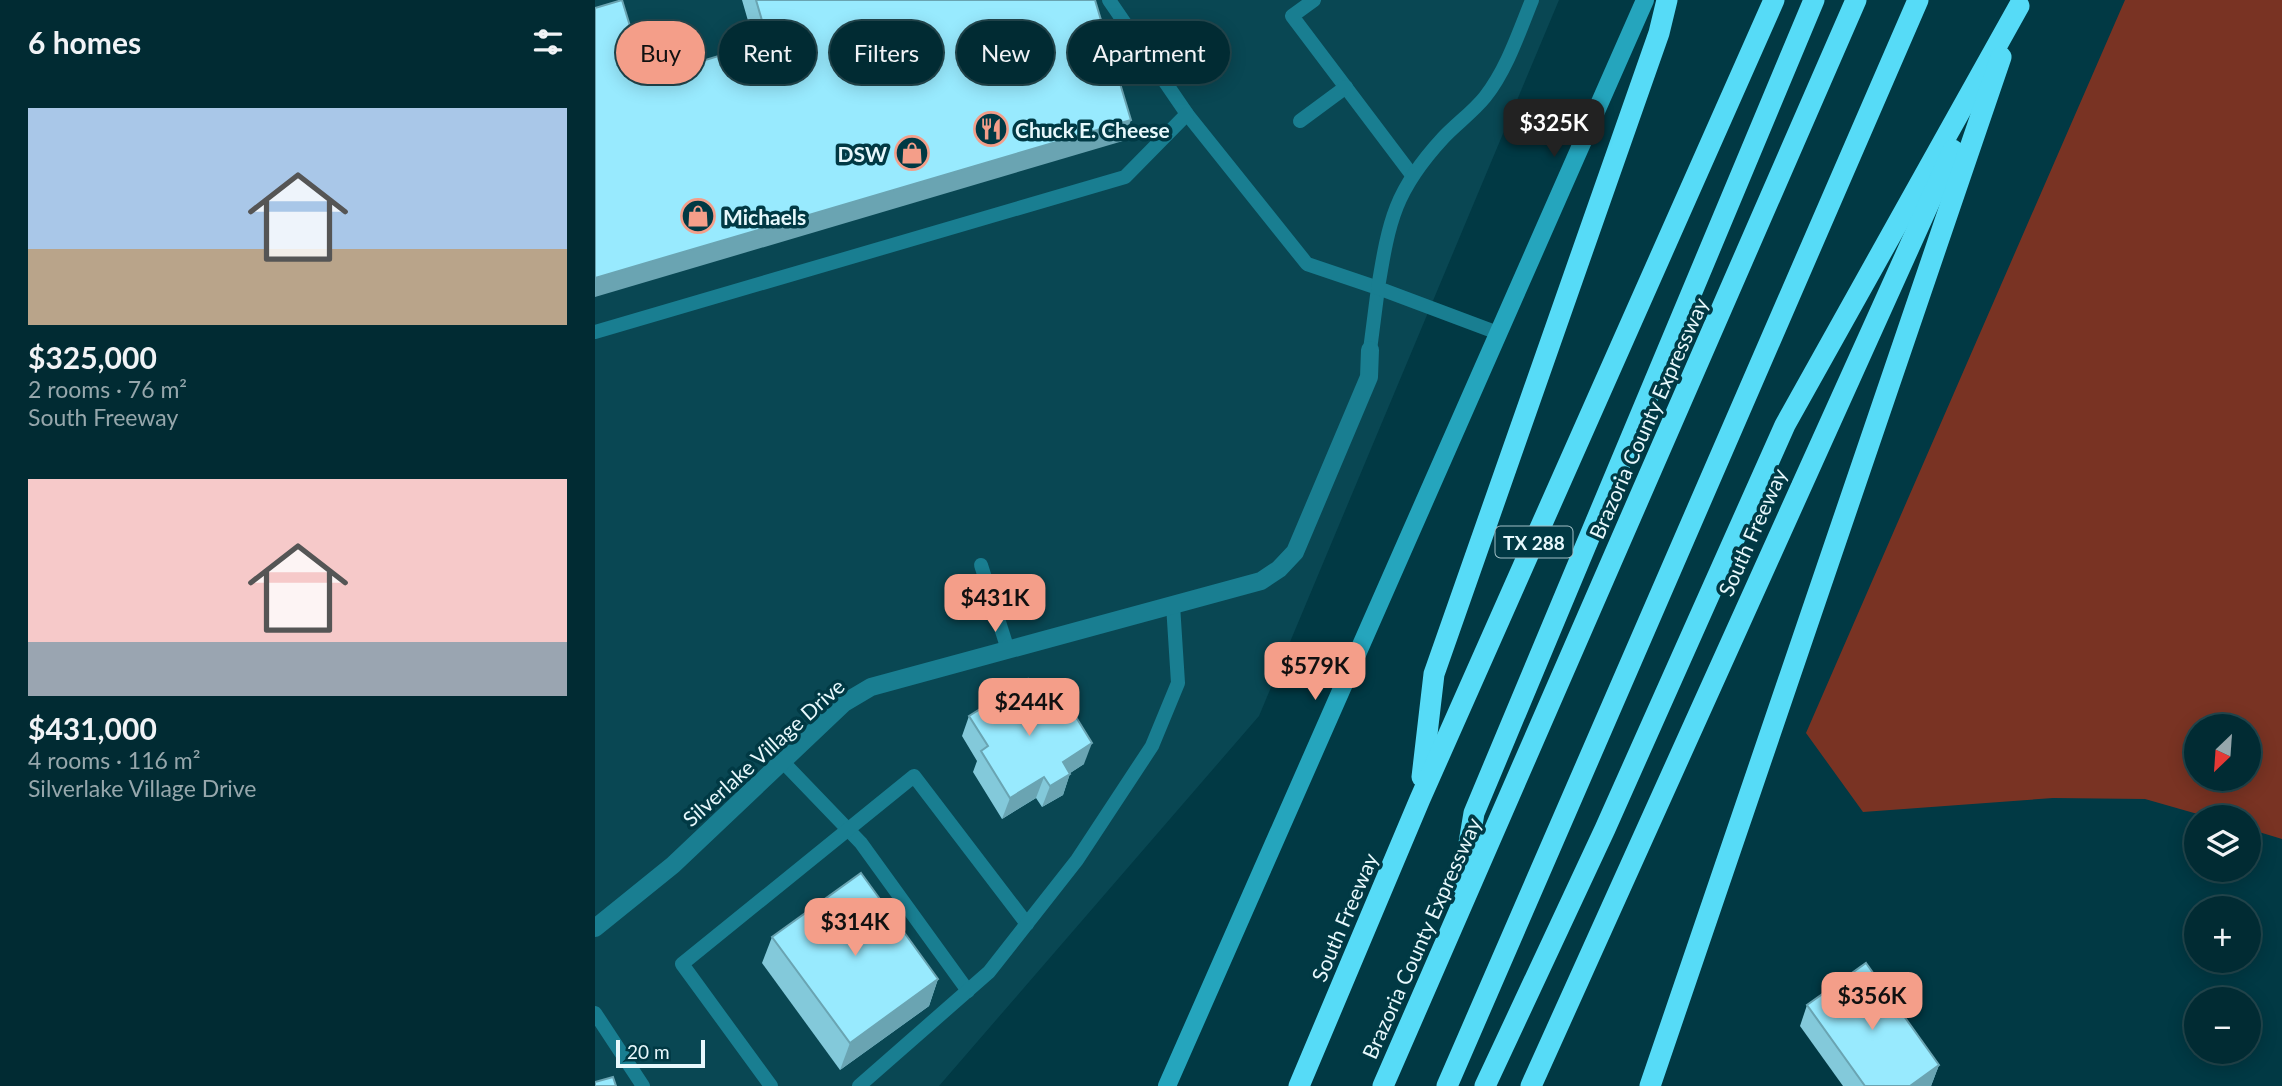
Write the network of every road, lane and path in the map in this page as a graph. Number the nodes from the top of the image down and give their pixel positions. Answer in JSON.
{"nodes":[{"id":1,"x":1109,"y":0,"type":"edge"},
{"id":2,"x":1314,"y":0,"type":"edge"},
{"id":3,"x":1532,"y":0,"type":"edge"},
{"id":4,"x":1645,"y":0,"type":"edge"},
{"id":5,"x":1667,"y":0,"type":"edge"},
{"id":6,"x":1774,"y":0,"type":"edge"},
{"id":7,"x":1814,"y":0,"type":"edge"},
{"id":8,"x":1856,"y":0,"type":"edge"},
{"id":9,"x":1918,"y":0,"type":"edge"},
{"id":10,"x":2020,"y":3,"type":"edge"},
{"id":11,"x":1346,"y":87,"type":"junction"},
{"id":12,"x":1187,"y":114,"type":"junction"},
{"id":13,"x":1300,"y":121,"type":"dead end"},
{"id":14,"x":1412,"y":175,"type":"junction"},
{"id":15,"x":1378,"y":288,"type":"junction"},
{"id":16,"x":595,"y":332,"type":"edge"},
{"id":17,"x":1498,"y":333,"type":"junction"},
{"id":18,"x":1370,"y":350,"type":"joint"},
{"id":19,"x":981,"y":565,"type":"dead end"},
{"id":20,"x":1173,"y":605,"type":"junction"},
{"id":21,"x":1008,"y":650,"type":"junction"},
{"id":22,"x":782,"y":761,"type":"junction"},
{"id":23,"x":1420,"y":799,"type":"junction"},
{"id":24,"x":848,"y":830,"type":"junction"},
{"id":25,"x":1457,"y":918,"type":"junction"},
{"id":26,"x":1027,"y":924,"type":"junction"},
{"id":27,"x":595,"y":928,"type":"edge"},
{"id":28,"x":968,"y":991,"type":"junction"},
{"id":29,"x":595,"y":1013,"type":"edge"},
{"id":30,"x":643,"y":1086,"type":"edge"},
{"id":31,"x":771,"y":1086,"type":"edge"},
{"id":32,"x":859,"y":1086,"type":"edge"},
{"id":33,"x":1167,"y":1086,"type":"edge"},
{"id":34,"x":1299,"y":1086,"type":"edge"},
{"id":35,"x":1383,"y":1086,"type":"edge"},
{"id":36,"x":1447,"y":1086,"type":"edge"},
{"id":37,"x":1485,"y":1086,"type":"edge"},
{"id":38,"x":1531,"y":1086,"type":"edge"},
{"id":39,"x":1650,"y":1086,"type":"edge"}],
"edges":[{"from":1,"to":12,"type":"lane"},
{"from":2,"to":11,"type":"lane"},
{"from":3,"to":14,"type":"lane"},
{"from":4,"to":17,"type":"main road"},
{"from":5,"to":23,"type":"highway"},
{"from":6,"to":23,"type":"highway","name":"South Freeway","number":"TX 288"},
{"from":7,"to":25,"type":"highway"},
{"from":8,"to":25,"type":"highway","name":"Brazoria County Expressway"},
{"from":9,"to":36,"type":"highway"},
{"from":10,"to":37,"type":"highway"},
{"from":10,"to":38,"type":"highway","name":"South Freeway"},
{"from":10,"to":39,"type":"highway"},
{"from":11,"to":13,"type":"lane"},
{"from":11,"to":14,"type":"lane"},
{"from":12,"to":15,"type":"lane"},
{"from":12,"to":16,"type":"lane"},
{"from":14,"to":15,"type":"lane"},
{"from":15,"to":17,"type":"lane"},
{"from":15,"to":18,"type":"lane"},
{"from":17,"to":33,"type":"main road"},
{"from":18,"to":20,"type":"street","name":"Silverlake Village Drive"},
{"from":19,"to":21,"type":"lane"},
{"from":20,"to":21,"type":"street","name":"Silverlake Village Drive"},
{"from":20,"to":26,"type":"lane"},
{"from":21,"to":22,"type":"street","name":"Silverlake Village Drive"},
{"from":22,"to":24,"type":"lane"},
{"from":22,"to":27,"type":"street","name":"Silverlake Village Drive"},
{"from":23,"to":34,"type":"highway","name":"South Freeway","number":"TX 288"},
{"from":24,"to":26,"type":"lane"},
{"from":24,"to":28,"type":"lane"},
{"from":24,"to":31,"type":"lane"},
{"from":25,"to":35,"type":"highway","name":"Brazoria County Expressway"},
{"from":26,"to":28,"type":"lane"},
{"from":28,"to":32,"type":"lane"},
{"from":29,"to":30,"type":"lane"}]}
